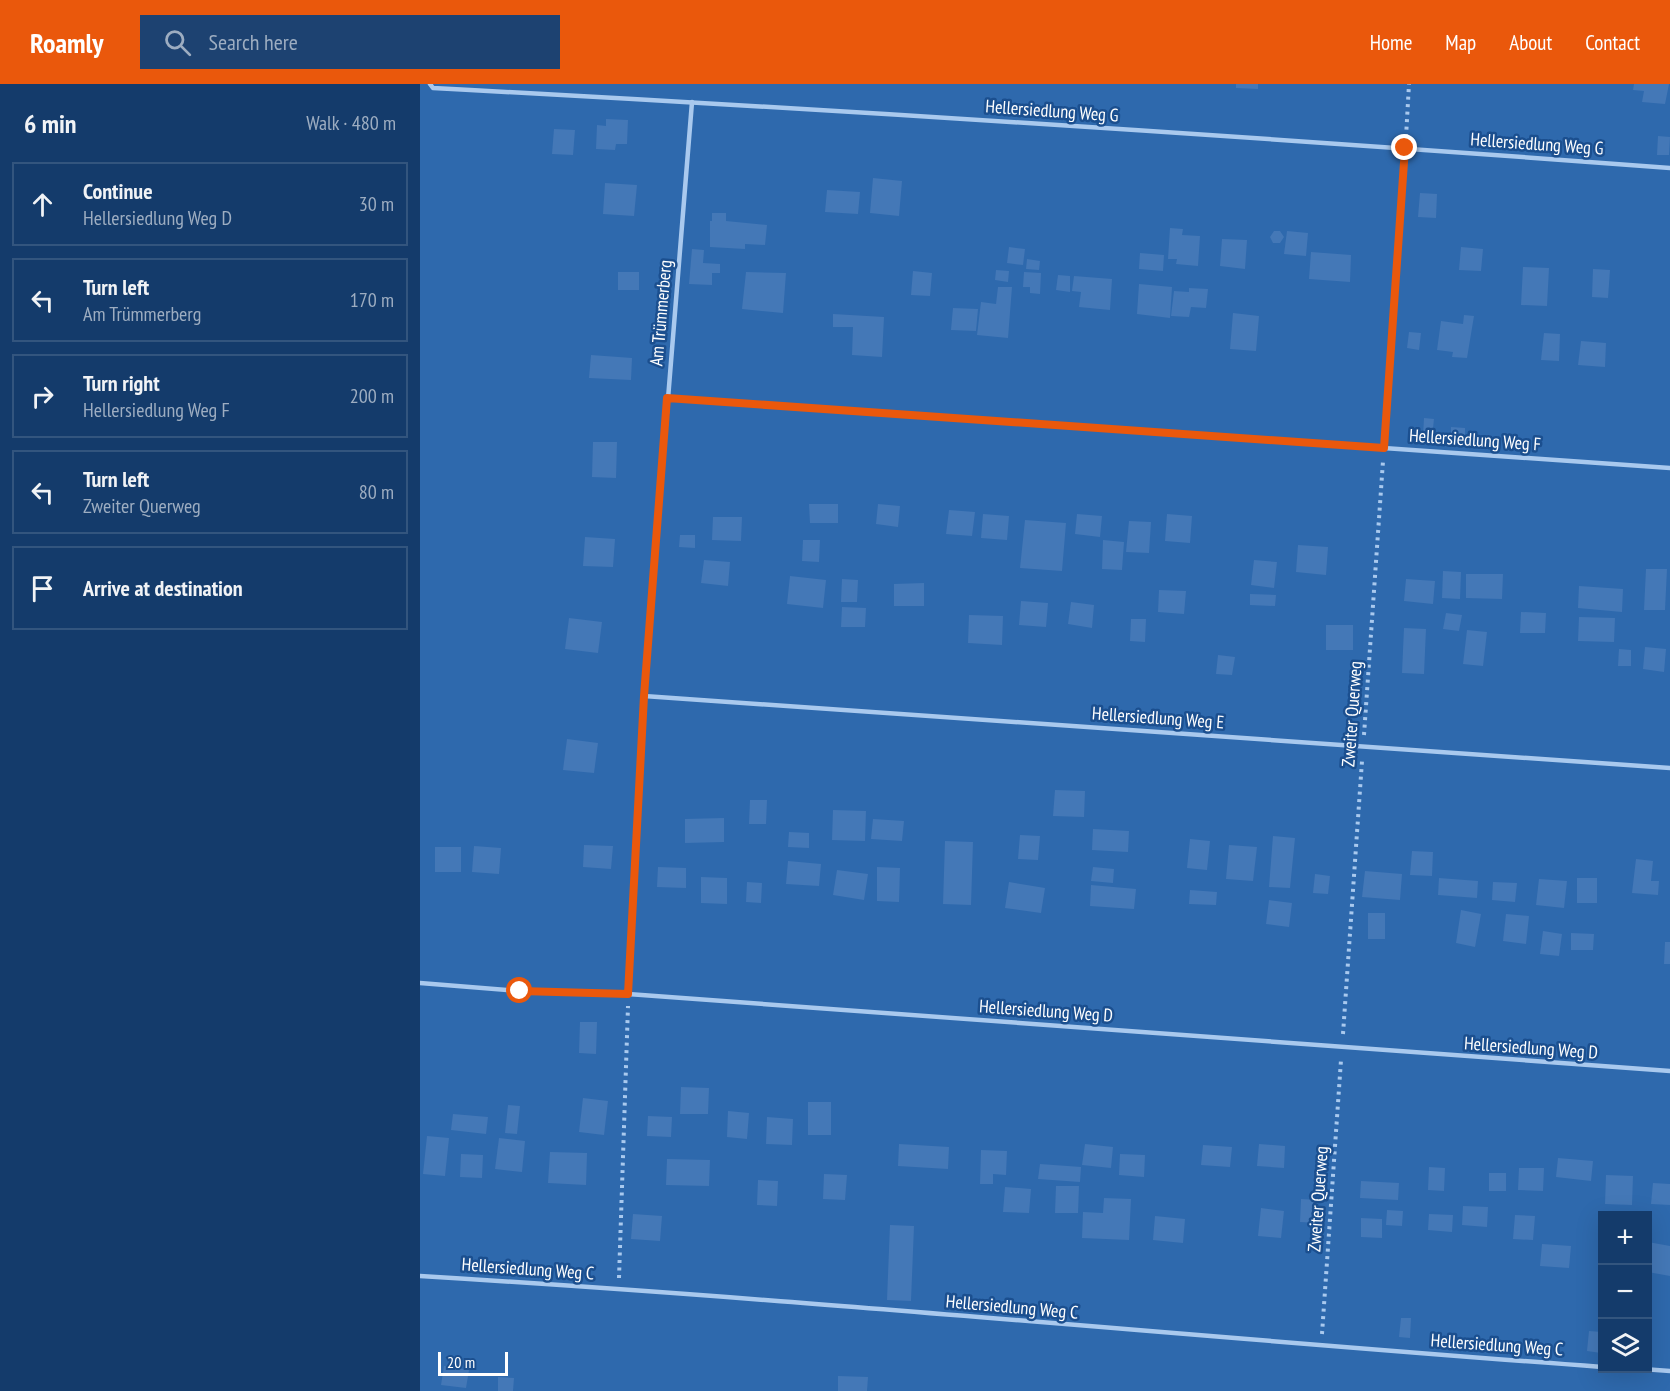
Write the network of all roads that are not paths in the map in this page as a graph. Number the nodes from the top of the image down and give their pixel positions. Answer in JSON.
{"nodes":[{"id":1,"x":431,"y":86,"type":"edge"},
{"id":2,"x":692,"y":102,"type":"junction"},
{"id":3,"x":1670,"y":168,"type":"edge"},
{"id":4,"x":667,"y":398,"type":"junction"},
{"id":5,"x":1670,"y":468,"type":"edge"},
{"id":6,"x":644,"y":696,"type":"junction"},
{"id":7,"x":1670,"y":768,"type":"edge"},
{"id":8,"x":420,"y":983,"type":"edge"},
{"id":9,"x":628,"y":994,"type":"junction"},
{"id":10,"x":1670,"y":1071,"type":"edge"},
{"id":11,"x":420,"y":1276,"type":"edge"},
{"id":12,"x":1598,"y":1367,"type":"edge"},
{"id":13,"x":1652,"y":1370,"type":"edge"},
{"id":14,"x":1670,"y":1371,"type":"edge"}],
"edges":[{"from":1,"to":2,"type":"lane","name":"Hellersiedlung Weg G"},
{"from":2,"to":3,"type":"lane","name":"Hellersiedlung Weg G"},
{"from":2,"to":4,"type":"lane","name":"Am Trümmerberg"},
{"from":4,"to":5,"type":"lane","name":"Hellersiedlung Weg F"},
{"from":4,"to":6,"type":"lane","name":"Am Trümmerberg"},
{"from":6,"to":7,"type":"lane","name":"Hellersiedlung Weg E"},
{"from":6,"to":9,"type":"lane","name":"Am Trümmerberg"},
{"from":8,"to":9,"type":"lane","name":"Hellersiedlung Weg D"},
{"from":9,"to":10,"type":"lane","name":"Hellersiedlung Weg D"},
{"from":11,"to":12,"type":"lane","name":"Hellersiedlung Weg C"},
{"from":13,"to":14,"type":"lane"}]}
